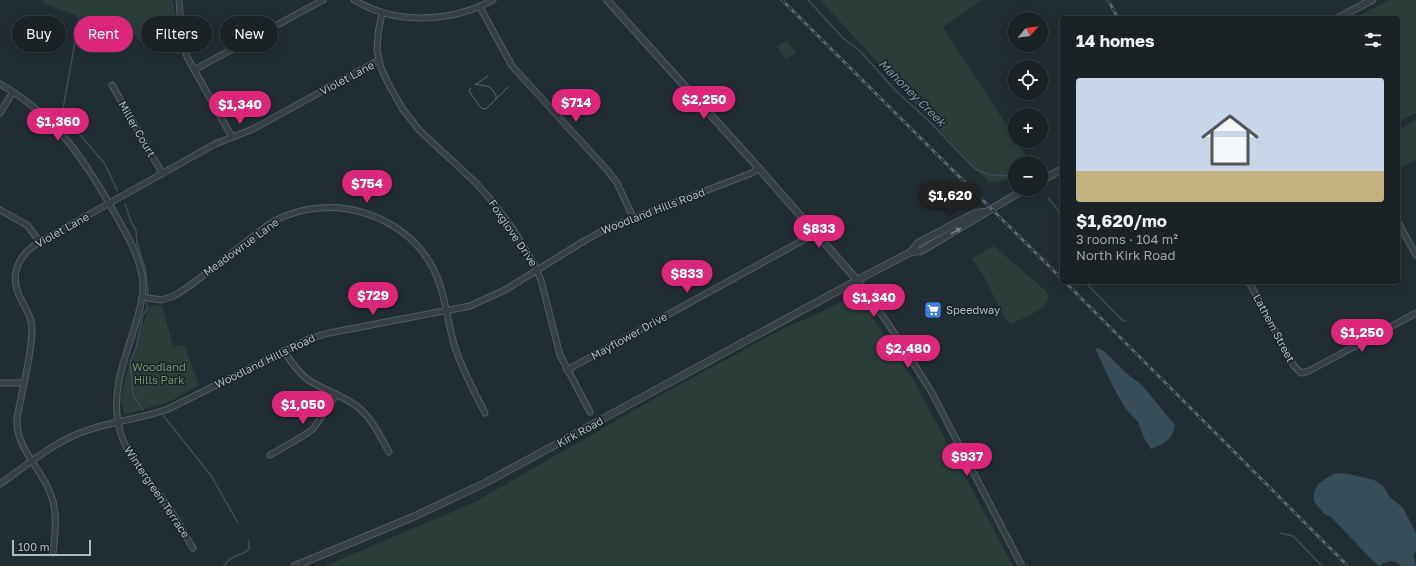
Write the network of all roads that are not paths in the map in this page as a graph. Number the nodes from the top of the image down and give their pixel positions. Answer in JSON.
{"nodes":[{"id":1,"x":179,"y":0,"type":"edge"},
{"id":2,"x":323,"y":0,"type":"edge"},
{"id":3,"x":354,"y":0,"type":"edge"},
{"id":4,"x":493,"y":0,"type":"edge"},
{"id":5,"x":607,"y":0,"type":"edge"},
{"id":6,"x":1372,"y":0,"type":"edge"},
{"id":7,"x":480,"y":7,"type":"junction"},
{"id":8,"x":382,"y":13,"type":"junction"},
{"id":9,"x":1342,"y":16,"type":"edge"},
{"id":10,"x":379,"y":60,"type":"junction"},
{"id":11,"x":194,"y":70,"type":"junction"},
{"id":12,"x":0,"y":84,"type":"edge"},
{"id":13,"x":112,"y":85,"type":"dead end"},
{"id":14,"x":13,"y":92,"type":"junction"},
{"id":15,"x":0,"y":113,"type":"edge"},
{"id":16,"x":232,"y":137,"type":"junction"},
{"id":17,"x":759,"y":168,"type":"junction"},
{"id":18,"x":1060,"y":170,"type":"edge"},
{"id":19,"x":162,"y":173,"type":"junction"},
{"id":20,"x":1048,"y":176,"type":"edge"},
{"id":21,"x":1013,"y":196,"type":"edge"},
{"id":22,"x":109,"y":204,"type":"junction"},
{"id":23,"x":0,"y":210,"type":"edge"},
{"id":24,"x":633,"y":217,"type":"junction"},
{"id":25,"x":1400,"y":226,"type":"edge"},
{"id":26,"x":816,"y":232,"type":"junction"},
{"id":27,"x":40,"y":242,"type":"junction"},
{"id":28,"x":1416,"y":255,"type":"edge"},
{"id":29,"x":538,"y":270,"type":"junction"},
{"id":30,"x":857,"y":280,"type":"junction"},
{"id":31,"x":1250,"y":284,"type":"edge"},
{"id":32,"x":142,"y":297,"type":"junction"},
{"id":33,"x":446,"y":312,"type":"junction"},
{"id":34,"x":1416,"y":313,"type":"edge"},
{"id":35,"x":284,"y":351,"type":"junction"},
{"id":36,"x":567,"y":370,"type":"junction"},
{"id":37,"x":0,"y":383,"type":"edge"},
{"id":38,"x":23,"y":383,"type":"junction"},
{"id":39,"x":336,"y":395,"type":"junction"},
{"id":40,"x":590,"y":412,"type":"dead end"},
{"id":41,"x":485,"y":413,"type":"dead end"},
{"id":42,"x":118,"y":423,"type":"junction"},
{"id":43,"x":389,"y":452,"type":"dead end"},
{"id":44,"x":270,"y":455,"type":"dead end"},
{"id":45,"x":32,"y":461,"type":"junction"},
{"id":46,"x":0,"y":484,"type":"edge"},
{"id":47,"x":193,"y":548,"type":"dead end"},
{"id":48,"x":53,"y":553,"type":"dead end"},
{"id":49,"x":295,"y":566,"type":"edge"},
{"id":50,"x":1022,"y":566,"type":"edge"}],
"edges":[{"from":1,"to":11,"type":"street"},
{"from":2,"to":11,"type":"street"},
{"from":3,"to":8,"type":"street"},
{"from":4,"to":7,"type":"street"},
{"from":5,"to":17,"type":"street"},
{"from":6,"to":9,"type":"street"},
{"from":7,"to":8,"type":"street"},
{"from":7,"to":24,"type":"street"},
{"from":8,"to":10,"type":"street","name":"Foxglove Drive"},
{"from":10,"to":16,"type":"street","name":"Violet Lane"},
{"from":10,"to":29,"type":"street","name":"Foxglove Drive"},
{"from":11,"to":16,"type":"street"},
{"from":12,"to":14,"type":"street","name":"Wintergreen Terrace"},
{"from":13,"to":19,"type":"street","name":"Miller Court"},
{"from":14,"to":15,"type":"street"},
{"from":14,"to":22,"type":"street","name":"Wintergreen Terrace"},
{"from":16,"to":19,"type":"street","name":"Violet Lane"},
{"from":17,"to":24,"type":"street","name":"Woodland Hills Road"},
{"from":17,"to":26,"type":"street"},
{"from":18,"to":20,"type":"street"},
{"from":19,"to":22,"type":"street","name":"Violet Lane"},
{"from":21,"to":30,"type":"street","name":"Kirk Road"},
{"from":22,"to":27,"type":"street","name":"Violet Lane"},
{"from":22,"to":32,"type":"street","name":"Wintergreen Terrace"},
{"from":23,"to":27,"type":"street"},
{"from":24,"to":29,"type":"street","name":"Woodland Hills Road"},
{"from":25,"to":28,"type":"street"},
{"from":26,"to":30,"type":"street"},
{"from":26,"to":36,"type":"street","name":"Mayflower Drive"},
{"from":27,"to":38,"type":"street","name":"Violet Lane"},
{"from":29,"to":33,"type":"street","name":"Woodland Hills Road"},
{"from":29,"to":36,"type":"street","name":"Foxglove Drive"},
{"from":30,"to":49,"type":"street","name":"Kirk Road"},
{"from":30,"to":50,"type":"street"},
{"from":31,"to":34,"type":"street","name":"Lathem Street"},
{"from":32,"to":33,"type":"street","name":"Meadowrue Lane"},
{"from":32,"to":42,"type":"street","name":"Wintergreen Terrace"},
{"from":33,"to":35,"type":"street","name":"Woodland Hills Road"},
{"from":33,"to":41,"type":"street","name":"Meadowrue Lane"},
{"from":35,"to":39,"type":"street"},
{"from":35,"to":42,"type":"street","name":"Woodland Hills Road"},
{"from":36,"to":40,"type":"street","name":"Foxglove Drive"},
{"from":37,"to":38,"type":"street"},
{"from":38,"to":45,"type":"street","name":"Violet Lane"},
{"from":39,"to":43,"type":"street"},
{"from":39,"to":44,"type":"street"},
{"from":42,"to":45,"type":"street","name":"Woodland Hills Road"},
{"from":42,"to":47,"type":"street","name":"Wintergreen Terrace"},
{"from":45,"to":46,"type":"street","name":"Woodland Hills Road"},
{"from":45,"to":48,"type":"street","name":"Violet Lane"}]}
